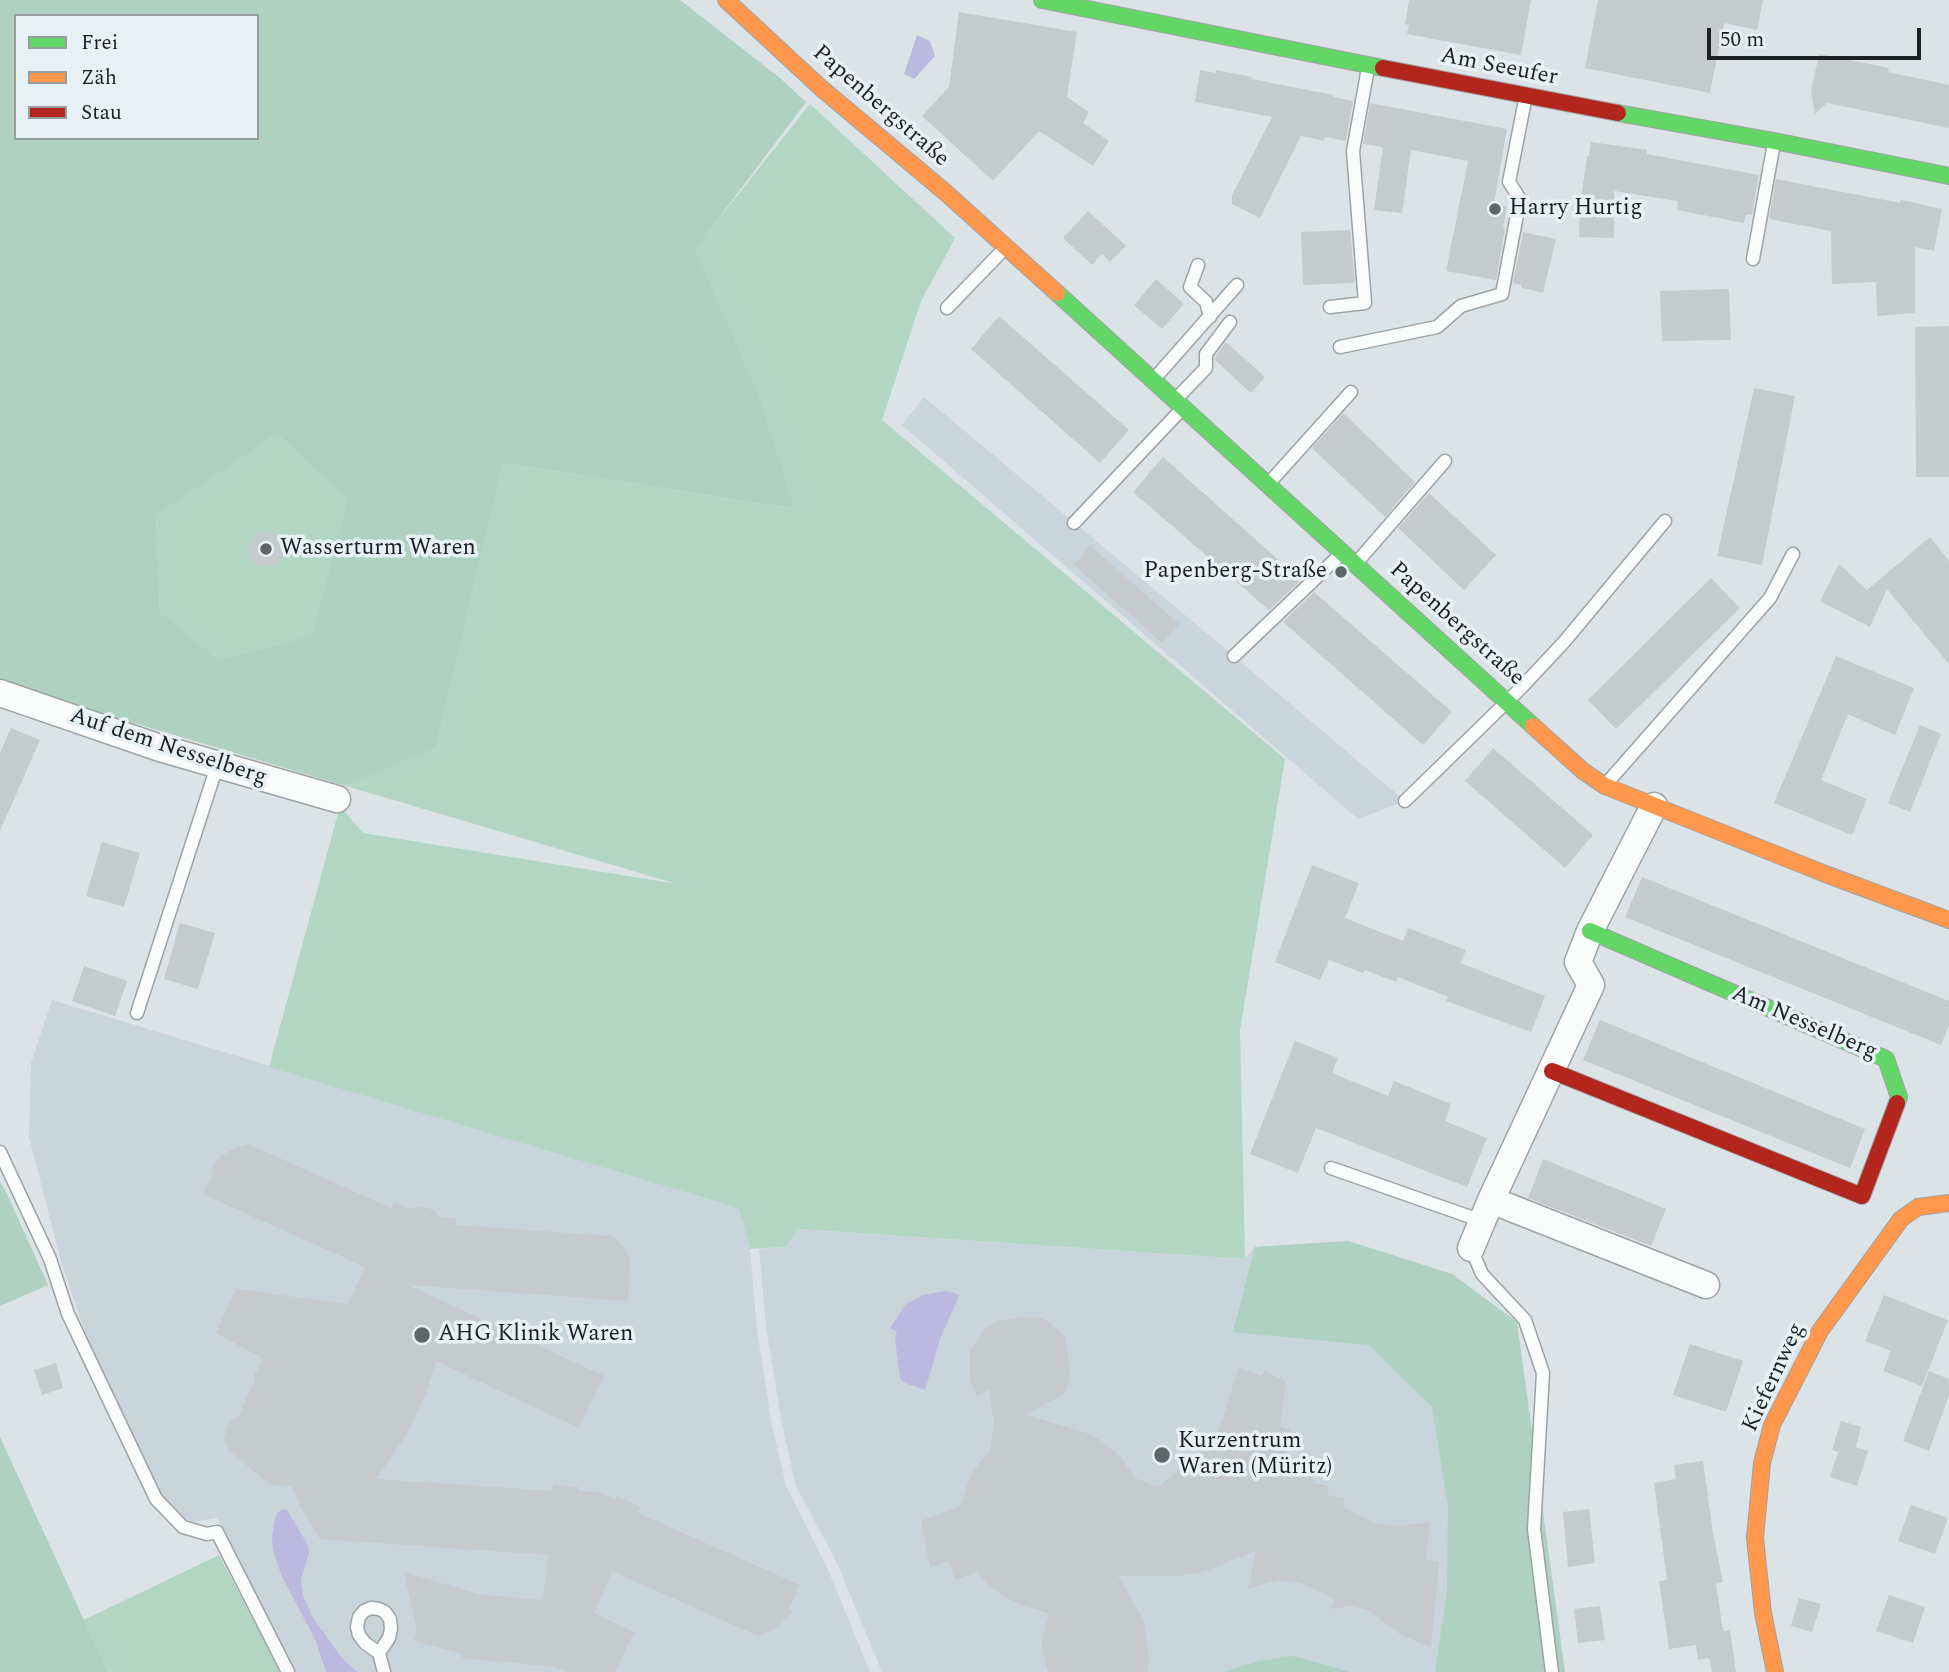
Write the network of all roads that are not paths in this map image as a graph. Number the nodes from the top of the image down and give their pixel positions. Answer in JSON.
{"nodes":[{"id":1,"x":726,"y":0,"type":"edge"},
{"id":2,"x":1042,"y":0,"type":"edge"},
{"id":3,"x":1369,"y":65,"type":"junction"},
{"id":4,"x":1526,"y":96,"type":"junction"},
{"id":5,"x":1774,"y":141,"type":"junction"},
{"id":6,"x":1949,"y":176,"type":"edge"},
{"id":7,"x":1005,"y":247,"type":"junction"},
{"id":8,"x":1753,"y":259,"type":"dead end"},
{"id":9,"x":1198,"y":265,"type":"dead end"},
{"id":10,"x":1237,"y":285,"type":"dead end"},
{"id":11,"x":1330,"y":307,"type":"dead end"},
{"id":12,"x":947,"y":308,"type":"dead end"},
{"id":13,"x":1210,"y":317,"type":"junction"},
{"id":14,"x":1230,"y":322,"type":"dead end"},
{"id":15,"x":1340,"y":346,"type":"dead end"},
{"id":16,"x":1153,"y":381,"type":"junction"},
{"id":17,"x":1351,"y":392,"type":"dead end"},
{"id":18,"x":1178,"y":405,"type":"junction"},
{"id":19,"x":1445,"y":461,"type":"dead end"},
{"id":20,"x":1268,"y":485,"type":"junction"},
{"id":21,"x":1665,"y":521,"type":"dead end"},
{"id":22,"x":1074,"y":523,"type":"dead end"},
{"id":23,"x":1342,"y":552,"type":"junction"},
{"id":24,"x":1793,"y":554,"type":"dead end"},
{"id":25,"x":1356,"y":564,"type":"junction"},
{"id":26,"x":1234,"y":656,"type":"dead end"},
{"id":27,"x":0,"y":693,"type":"edge"},
{"id":28,"x":1507,"y":702,"type":"junction"},
{"id":29,"x":217,"y":766,"type":"junction"},
{"id":30,"x":1605,"y":786,"type":"junction"},
{"id":31,"x":337,"y":799,"type":"dead end"},
{"id":32,"x":1405,"y":801,"type":"dead end"},
{"id":33,"x":1654,"y":806,"type":"junction"},
{"id":34,"x":1949,"y":920,"type":"edge"},
{"id":35,"x":1590,"y":931,"type":"junction"},
{"id":36,"x":137,"y":1013,"type":"dead end"},
{"id":37,"x":1552,"y":1071,"type":"junction"},
{"id":38,"x":0,"y":1152,"type":"edge"},
{"id":39,"x":1331,"y":1168,"type":"dead end"},
{"id":40,"x":1949,"y":1202,"type":"edge"},
{"id":41,"x":1486,"y":1210,"type":"junction"},
{"id":42,"x":1471,"y":1248,"type":"joint"},
{"id":43,"x":1706,"y":1285,"type":"dead end"},
{"id":44,"x":379,"y":1653,"type":"dead end"},
{"id":45,"x":288,"y":1672,"type":"edge"},
{"id":46,"x":384,"y":1672,"type":"edge"},
{"id":47,"x":1552,"y":1672,"type":"edge"},
{"id":48,"x":1775,"y":1672,"type":"edge"}],
"edges":[{"from":1,"to":7,"type":"street","name":"Papenbergstraße"},
{"from":2,"to":3,"type":"street","name":"Am Seeufer"},
{"from":3,"to":4,"type":"street","name":"Am Seeufer"},
{"from":3,"to":11,"type":"lane"},
{"from":4,"to":5,"type":"street","name":"Am Seeufer"},
{"from":4,"to":15,"type":"lane"},
{"from":5,"to":6,"type":"street","name":"Am Seeufer"},
{"from":5,"to":8,"type":"lane"},
{"from":7,"to":12,"type":"lane"},
{"from":7,"to":16,"type":"street","name":"Papenbergstraße"},
{"from":9,"to":13,"type":"lane"},
{"from":10,"to":13,"type":"lane"},
{"from":13,"to":16,"type":"lane"},
{"from":14,"to":18,"type":"lane"},
{"from":16,"to":18,"type":"street","name":"Papenbergstraße"},
{"from":17,"to":20,"type":"lane"},
{"from":18,"to":20,"type":"street","name":"Papenbergstraße"},
{"from":18,"to":22,"type":"lane"},
{"from":19,"to":25,"type":"lane"},
{"from":20,"to":23,"type":"street","name":"Papenbergstraße"},
{"from":21,"to":28,"type":"lane"},
{"from":23,"to":25,"type":"street","name":"Papenbergstraße"},
{"from":23,"to":26,"type":"lane"},
{"from":24,"to":30,"type":"lane"},
{"from":25,"to":28,"type":"street","name":"Papenbergstraße"},
{"from":27,"to":29,"type":"street","name":"Auf dem Nesselberg"},
{"from":28,"to":30,"type":"street","name":"Papenbergstraße"},
{"from":28,"to":32,"type":"lane"},
{"from":29,"to":31,"type":"street","name":"Auf dem Nesselberg"},
{"from":29,"to":36,"type":"lane"},
{"from":30,"to":33,"type":"street","name":"Papenbergstraße"},
{"from":33,"to":34,"type":"street","name":"Papenbergstraße"},
{"from":33,"to":35,"type":"street"},
{"from":35,"to":37,"type":"street"},
{"from":35,"to":37,"type":"street","name":"Am Nesselberg"},
{"from":37,"to":41,"type":"street"},
{"from":38,"to":45,"type":"lane"},
{"from":39,"to":41,"type":"lane"},
{"from":40,"to":48,"type":"street","name":"Kiefernweg"},
{"from":41,"to":42,"type":"street"},
{"from":41,"to":43,"type":"street"},
{"from":42,"to":47,"type":"lane"},
{"from":44,"to":46,"type":"lane"}]}
